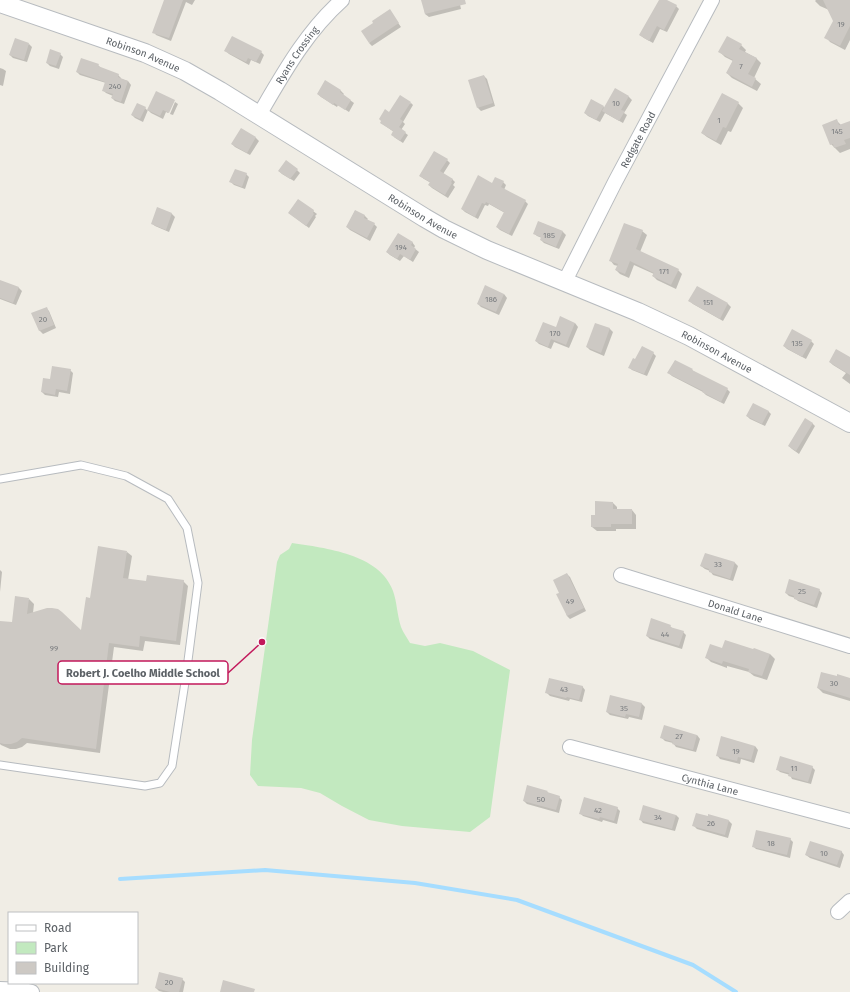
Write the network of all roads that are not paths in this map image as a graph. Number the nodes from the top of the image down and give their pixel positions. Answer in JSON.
{"nodes":[{"id":1,"x":342,"y":0,"type":"edge"},
{"id":2,"x":712,"y":0,"type":"edge"},
{"id":3,"x":0,"y":4,"type":"edge"},
{"id":4,"x":259,"y":115,"type":"junction"},
{"id":5,"x":565,"y":281,"type":"junction"},
{"id":6,"x":850,"y":423,"type":"edge"},
{"id":7,"x":0,"y":479,"type":"edge"},
{"id":8,"x":621,"y":575,"type":"dead end"},
{"id":9,"x":850,"y":646,"type":"edge"},
{"id":10,"x":570,"y":747,"type":"dead end"},
{"id":11,"x":0,"y":765,"type":"edge"},
{"id":12,"x":850,"y":820,"type":"edge"},
{"id":13,"x":850,"y":901,"type":"edge"},
{"id":14,"x":838,"y":912,"type":"dead end"},
{"id":15,"x":0,"y":990,"type":"edge"},
{"id":16,"x":32,"y":992,"type":"edge"}],
"edges":[{"from":1,"to":4,"type":"street","name":"Ryans Crossing"},
{"from":2,"to":5,"type":"street","name":"Redgate Road"},
{"from":3,"to":4,"type":"street","name":"Robinson Avenue"},
{"from":4,"to":5,"type":"street","name":"Robinson Avenue"},
{"from":5,"to":6,"type":"street","name":"Robinson Avenue"},
{"from":7,"to":11,"type":"lane"},
{"from":8,"to":9,"type":"street","name":"Donald Lane"},
{"from":10,"to":12,"type":"street","name":"Cynthia Lane"},
{"from":13,"to":14,"type":"street"},
{"from":15,"to":16,"type":"street"}]}
